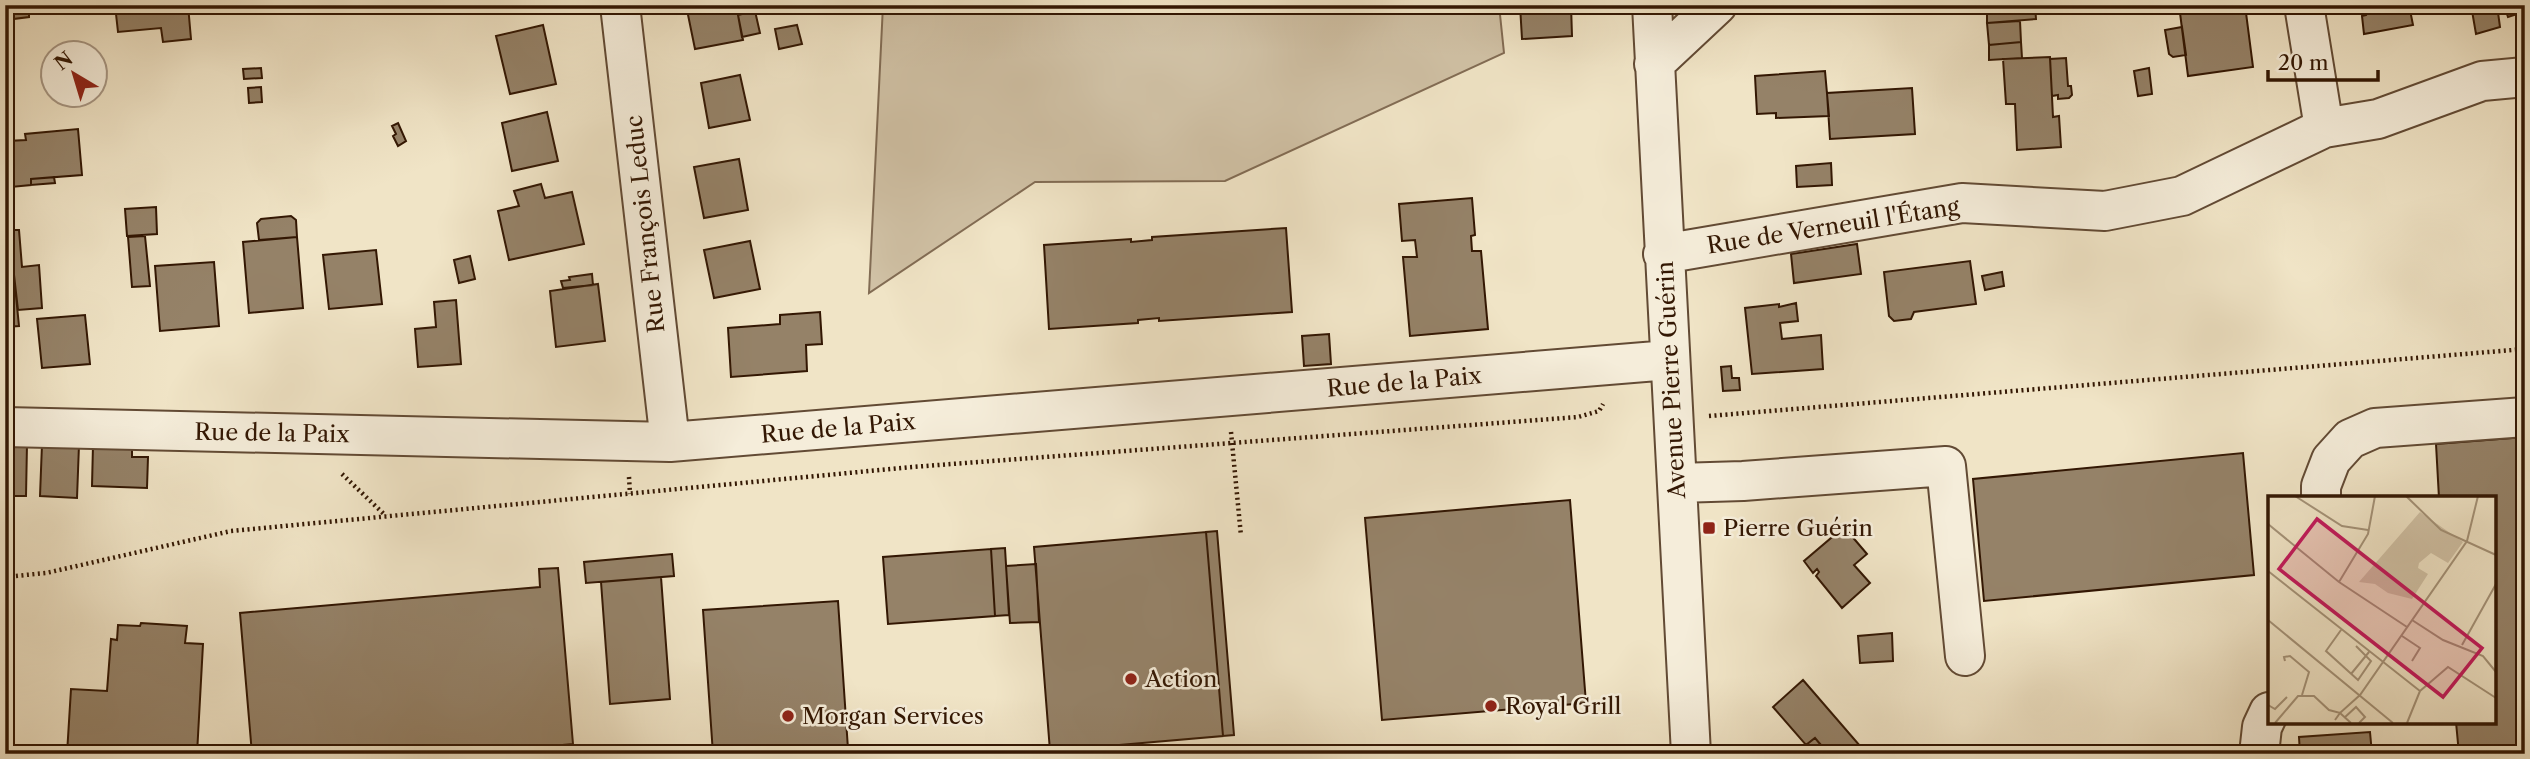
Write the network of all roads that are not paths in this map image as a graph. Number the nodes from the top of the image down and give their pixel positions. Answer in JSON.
{"nodes":[{"id":1,"x":620,"y":5,"type":"edge"},
{"id":2,"x":1651,"y":5,"type":"edge"},
{"id":3,"x":1717,"y":5,"type":"edge"},
{"id":4,"x":2304,"y":5,"type":"edge"},
{"id":5,"x":1654,"y":64,"type":"junction"},
{"id":6,"x":2525,"y":77,"type":"edge"},
{"id":7,"x":2324,"y":128,"type":"junction"},
{"id":8,"x":1663,"y":254,"type":"junction"},
{"id":9,"x":1670,"y":360,"type":"junction"},
{"id":10,"x":2525,"y":417,"type":"edge"},
{"id":11,"x":5,"y":427,"type":"edge"},
{"id":12,"x":670,"y":442,"type":"junction"},
{"id":13,"x":1678,"y":484,"type":"junction"},
{"id":14,"x":2321,"y":496,"type":"edge"},
{"id":15,"x":1965,"y":656,"type":"dead end"},
{"id":16,"x":2268,"y":714,"type":"edge"},
{"id":17,"x":1691,"y":754,"type":"edge"},
{"id":18,"x":2259,"y":754,"type":"edge"}],
"edges":[{"from":1,"to":12,"type":"street","name":"Rue François Leduc"},
{"from":2,"to":5,"type":"street","name":"Avenue Pierre Guérin"},
{"from":3,"to":5,"type":"street"},
{"from":4,"to":7,"type":"street"},
{"from":5,"to":8,"type":"street","name":"Avenue Pierre Guérin"},
{"from":6,"to":7,"type":"street","name":"Rue de Verneuil l'Étang"},
{"from":7,"to":8,"type":"street","name":"Rue de Verneuil l'Étang"},
{"from":8,"to":9,"type":"street","name":"Avenue Pierre Guérin"},
{"from":9,"to":12,"type":"street","name":"Rue de la Paix"},
{"from":9,"to":13,"type":"street","name":"Avenue Pierre Guérin"},
{"from":10,"to":14,"type":"street"},
{"from":11,"to":12,"type":"street","name":"Rue de la Paix"},
{"from":13,"to":15,"type":"street"},
{"from":13,"to":17,"type":"street","name":"Avenue Pierre Guérin"},
{"from":16,"to":18,"type":"street"}]}
